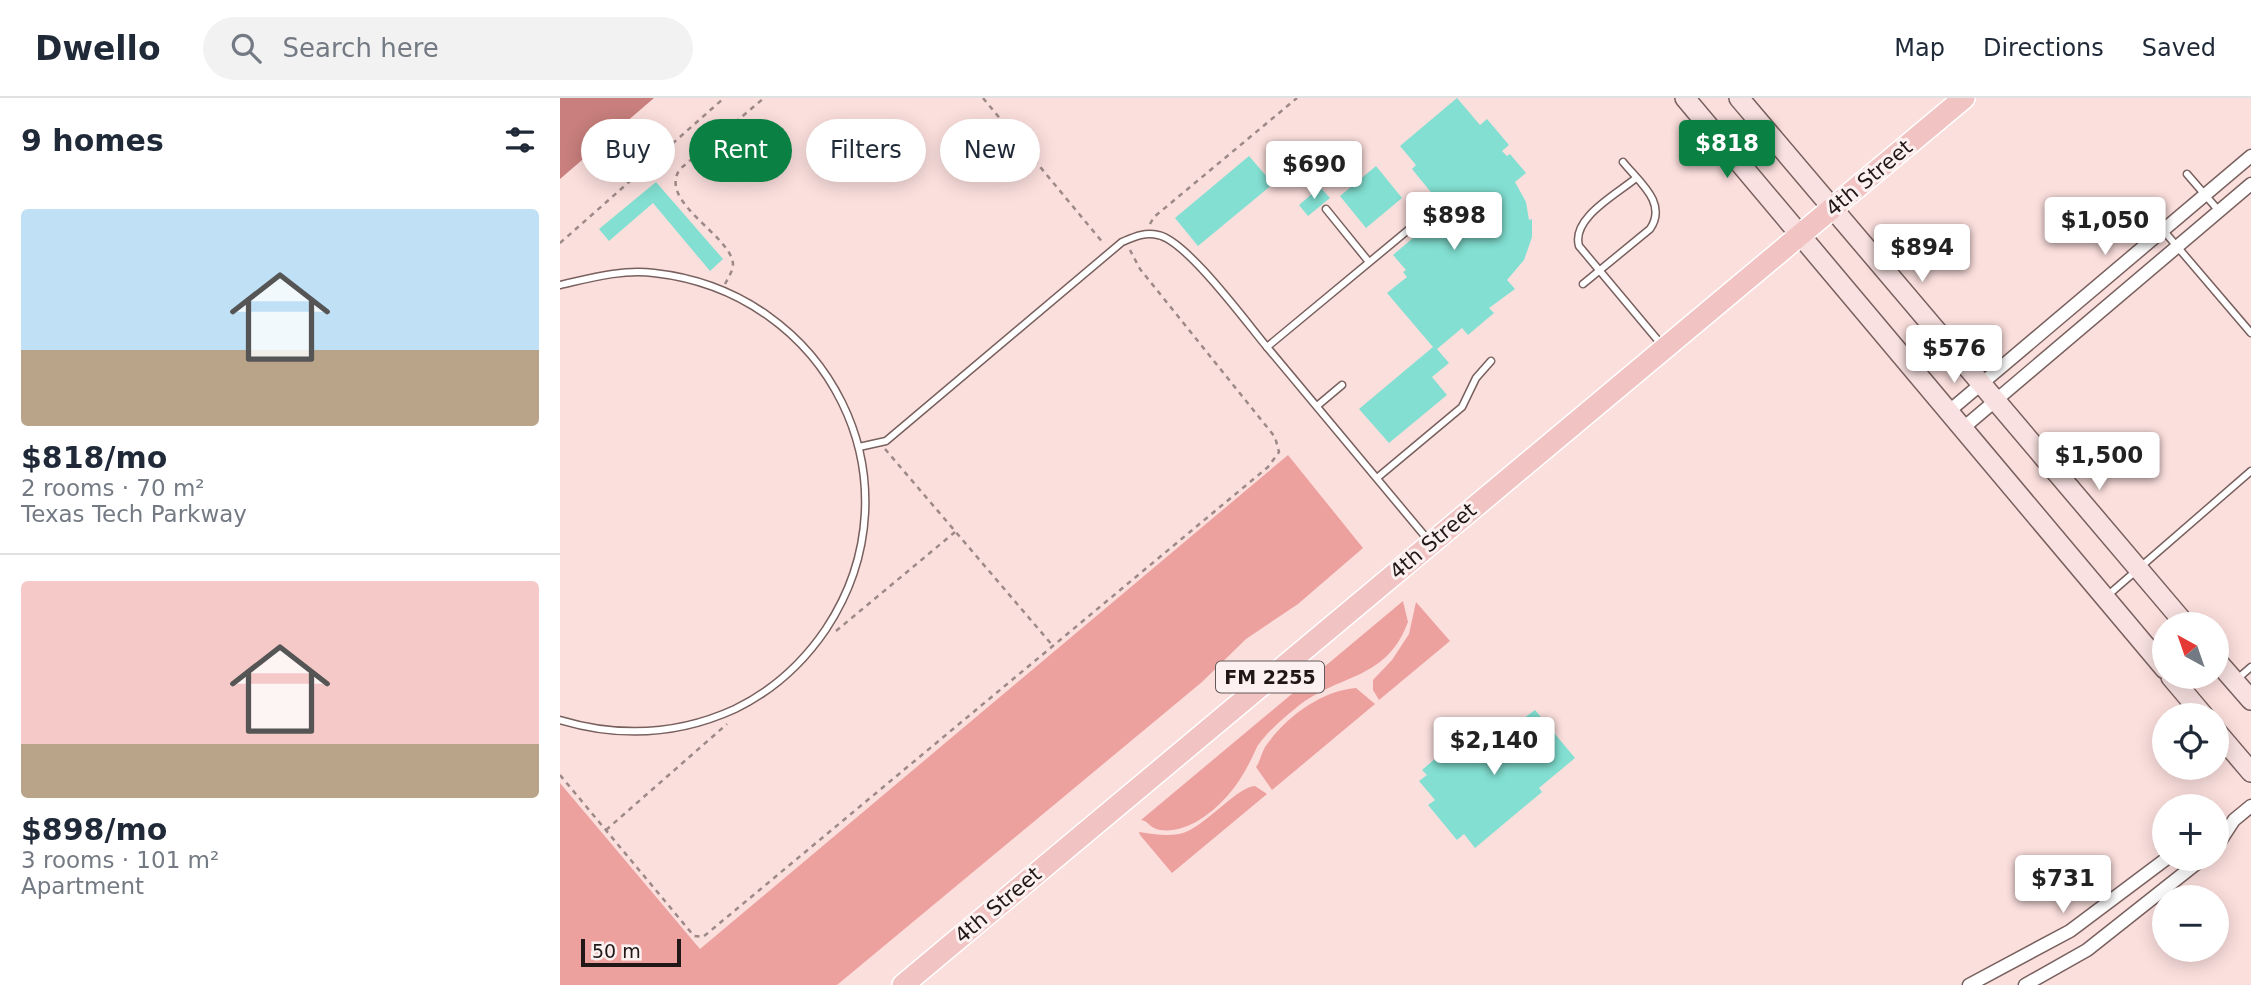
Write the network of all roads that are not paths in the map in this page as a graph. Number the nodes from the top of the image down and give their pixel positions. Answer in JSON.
{"nodes":[{"id":1,"x":1685,"y":98,"type":"edge"},
{"id":2,"x":1739,"y":98,"type":"edge"},
{"id":3,"x":1964,"y":98,"type":"edge"},
{"id":4,"x":2251,"y":156,"type":"edge"},
{"id":5,"x":1623,"y":162,"type":"dead end"},
{"id":6,"x":2187,"y":174,"type":"dead end"},
{"id":7,"x":1636,"y":178,"type":"junction"},
{"id":8,"x":2251,"y":184,"type":"edge"},
{"id":9,"x":2205,"y":195,"type":"junction"},
{"id":10,"x":1326,"y":209,"type":"dead end"},
{"id":11,"x":1832,"y":209,"type":"junction"},
{"id":12,"x":2219,"y":211,"type":"junction"},
{"id":13,"x":1419,"y":221,"type":"dead end"},
{"id":14,"x":2163,"y":230,"type":"junction"},
{"id":15,"x":1800,"y":236,"type":"junction"},
{"id":16,"x":2177,"y":246,"type":"junction"},
{"id":17,"x":1369,"y":262,"type":"junction"},
{"id":18,"x":1600,"y":271,"type":"junction"},
{"id":19,"x":1583,"y":284,"type":"dead end"},
{"id":20,"x":560,"y":285,"type":"edge"},
{"id":21,"x":2251,"y":334,"type":"edge"},
{"id":22,"x":1267,"y":347,"type":"junction"},
{"id":23,"x":1664,"y":348,"type":"junction"},
{"id":24,"x":1491,"y":361,"type":"dead end"},
{"id":25,"x":1342,"y":385,"type":"dead end"},
{"id":26,"x":1980,"y":385,"type":"junction"},
{"id":27,"x":1995,"y":401,"type":"junction"},
{"id":28,"x":1317,"y":406,"type":"junction"},
{"id":29,"x":1948,"y":412,"type":"junction"},
{"id":30,"x":1962,"y":429,"type":"junction"},
{"id":31,"x":859,"y":447,"type":"junction"},
{"id":32,"x":2251,"y":471,"type":"edge"},
{"id":33,"x":1377,"y":478,"type":"junction"},
{"id":34,"x":1431,"y":542,"type":"junction"},
{"id":35,"x":2138,"y":569,"type":"junction"},
{"id":36,"x":2105,"y":598,"type":"junction"},
{"id":37,"x":2175,"y":612,"type":"edge"},
{"id":38,"x":2152,"y":654,"type":"edge"},
{"id":39,"x":2251,"y":667,"type":"edge"},
{"id":40,"x":2230,"y":676,"type":"edge"},
{"id":41,"x":2234,"y":681,"type":"junction"},
{"id":42,"x":2251,"y":700,"type":"edge"},
{"id":43,"x":560,"y":720,"type":"edge"},
{"id":44,"x":2229,"y":746,"type":"edge"},
{"id":45,"x":2251,"y":772,"type":"edge"},
{"id":46,"x":2251,"y":806,"type":"edge"},
{"id":47,"x":2234,"y":820,"type":"junction"},
{"id":48,"x":2229,"y":822,"type":"edge"},
{"id":49,"x":2229,"y":828,"type":"edge"},
{"id":50,"x":2152,"y":870,"type":"edge"},
{"id":51,"x":2187,"y":871,"type":"edge"},
{"id":52,"x":903,"y":985,"type":"edge"},
{"id":53,"x":1969,"y":985,"type":"edge"},
{"id":54,"x":2025,"y":985,"type":"edge"}],
"edges":[{"from":1,"to":15,"type":"main road"},
{"from":2,"to":11,"type":"main road"},
{"from":3,"to":11,"type":"main road","name":"4th Street","number":"FM 2255"},
{"from":4,"to":9,"type":"street"},
{"from":5,"to":7,"type":"lane"},
{"from":6,"to":9,"type":"lane"},
{"from":7,"to":18,"type":"lane"},
{"from":7,"to":18,"type":"lane"},
{"from":8,"to":12,"type":"street"},
{"from":9,"to":12,"type":"lane"},
{"from":9,"to":14,"type":"street"},
{"from":10,"to":17,"type":"lane"},
{"from":11,"to":15,"type":"main road","name":"4th Street","number":"FM 2255"},
{"from":11,"to":26,"type":"main road"},
{"from":12,"to":16,"type":"street"},
{"from":13,"to":17,"type":"lane"},
{"from":14,"to":16,"type":"lane"},
{"from":14,"to":26,"type":"street"},
{"from":15,"to":23,"type":"main road","name":"4th Street","number":"FM 2255"},
{"from":15,"to":29,"type":"main road"},
{"from":16,"to":21,"type":"lane"},
{"from":16,"to":27,"type":"street"},
{"from":17,"to":22,"type":"lane"},
{"from":18,"to":19,"type":"lane"},
{"from":18,"to":23,"type":"lane"},
{"from":20,"to":31,"type":"lane"},
{"from":22,"to":28,"type":"lane"},
{"from":22,"to":31,"type":"lane"},
{"from":23,"to":34,"type":"main road","name":"4th Street","number":"FM 2255"},
{"from":24,"to":33,"type":"lane"},
{"from":25,"to":28,"type":"lane"},
{"from":26,"to":27,"type":"main road"},
{"from":26,"to":29,"type":"street"},
{"from":27,"to":30,"type":"street"},
{"from":27,"to":35,"type":"main road"},
{"from":28,"to":33,"type":"lane"},
{"from":29,"to":30,"type":"main road"},
{"from":30,"to":36,"type":"main road"},
{"from":31,"to":43,"type":"lane"},
{"from":32,"to":35,"type":"lane"},
{"from":33,"to":34,"type":"lane"},
{"from":34,"to":52,"type":"main road","name":"4th Street","number":"FM 2255"},
{"from":35,"to":36,"type":"lane"},
{"from":35,"to":37,"type":"main road"},
{"from":36,"to":38,"type":"main road"},
{"from":39,"to":41,"type":"lane"},
{"from":40,"to":41,"type":"main road"},
{"from":41,"to":42,"type":"main road"},
{"from":44,"to":45,"type":"main road"},
{"from":46,"to":47,"type":"street"},
{"from":47,"to":48,"type":"street"},
{"from":47,"to":49,"type":"street"},
{"from":50,"to":53,"type":"street"},
{"from":51,"to":54,"type":"street"}]}
